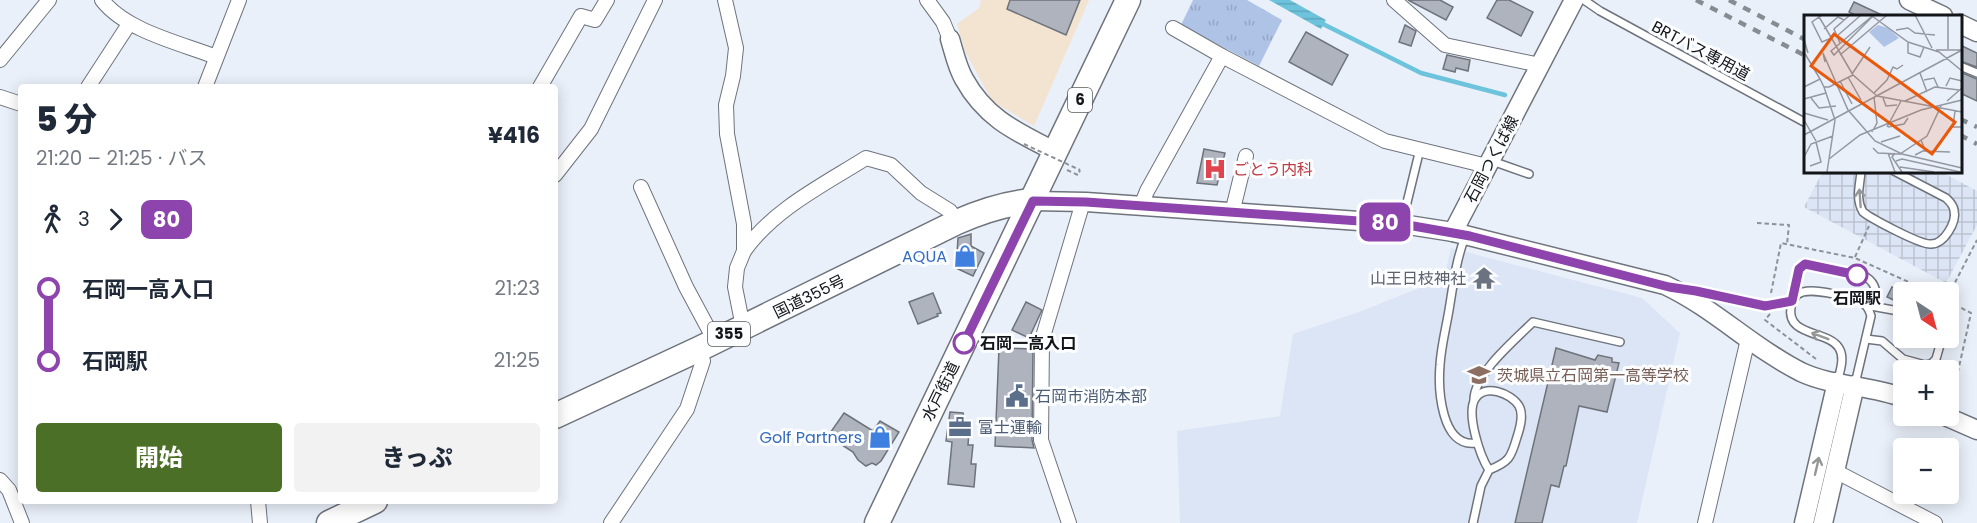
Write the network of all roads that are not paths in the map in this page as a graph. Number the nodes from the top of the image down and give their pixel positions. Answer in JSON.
{"nodes":[{"id":1,"x":49,"y":0,"type":"edge"},
{"id":2,"x":102,"y":0,"type":"edge"},
{"id":3,"x":239,"y":0,"type":"edge"},
{"id":4,"x":607,"y":0,"type":"edge"},
{"id":5,"x":656,"y":0,"type":"edge"},
{"id":6,"x":725,"y":0,"type":"edge"},
{"id":7,"x":927,"y":0,"type":"edge"},
{"id":8,"x":1128,"y":0,"type":"edge"},
{"id":9,"x":1394,"y":0,"type":"edge"},
{"id":10,"x":1417,"y":0,"type":"edge"},
{"id":11,"x":1574,"y":0,"type":"edge"},
{"id":12,"x":1584,"y":0,"type":"edge"},
{"id":13,"x":1919,"y":8,"type":"edge"},
{"id":14,"x":1411,"y":15,"type":"junction"},
{"id":15,"x":1940,"y":15,"type":"edge"},
{"id":16,"x":129,"y":24,"type":"junction"},
{"id":17,"x":1962,"y":25,"type":"edge"},
{"id":18,"x":1173,"y":28,"type":"dead end"},
{"id":19,"x":1977,"y":32,"type":"edge"},
{"id":20,"x":950,"y":39,"type":"joint"},
{"id":21,"x":1222,"y":56,"type":"junction"},
{"id":22,"x":216,"y":57,"type":"junction"},
{"id":23,"x":0,"y":60,"type":"edge"},
{"id":24,"x":1540,"y":65,"type":"junction"},
{"id":25,"x":1962,"y":67,"type":"edge"},
{"id":26,"x":1977,"y":73,"type":"edge"},
{"id":27,"x":90,"y":84,"type":"edge"},
{"id":28,"x":207,"y":84,"type":"edge"},
{"id":29,"x":542,"y":84,"type":"edge"},
{"id":30,"x":0,"y":97,"type":"edge"},
{"id":31,"x":18,"y":103,"type":"edge"},
{"id":32,"x":1804,"y":122,"type":"edge"},
{"id":33,"x":1420,"y":149,"type":"junction"},
{"id":34,"x":1246,"y":156,"type":"dead end"},
{"id":35,"x":1061,"y":161,"type":"junction"},
{"id":36,"x":1488,"y":163,"type":"junction"},
{"id":37,"x":558,"y":171,"type":"edge"},
{"id":38,"x":1861,"y":172,"type":"edge"},
{"id":39,"x":1896,"y":172,"type":"edge"},
{"id":40,"x":1529,"y":174,"type":"dead end"},
{"id":41,"x":641,"y":187,"type":"dead end"},
{"id":42,"x":1033,"y":201,"type":"junction"},
{"id":43,"x":1083,"y":202,"type":"junction"},
{"id":44,"x":1142,"y":206,"type":"junction"},
{"id":45,"x":1232,"y":213,"type":"junction"},
{"id":46,"x":957,"y":222,"type":"junction"},
{"id":47,"x":1402,"y":224,"type":"junction"},
{"id":48,"x":1460,"y":233,"type":"junction"},
{"id":49,"x":744,"y":251,"type":"junction"},
{"id":50,"x":1669,"y":287,"type":"junction"},
{"id":51,"x":1792,"y":301,"type":"junction"},
{"id":52,"x":1866,"y":304,"type":"junction"},
{"id":53,"x":1875,"y":306,"type":"junction"},
{"id":54,"x":1893,"y":310,"type":"edge"},
{"id":55,"x":743,"y":327,"type":"junction"},
{"id":56,"x":1748,"y":339,"type":"junction"},
{"id":57,"x":1866,"y":339,"type":"junction"},
{"id":58,"x":1620,"y":342,"type":"dead end"},
{"id":59,"x":707,"y":345,"type":"junction"},
{"id":60,"x":1939,"y":348,"type":"edge"},
{"id":61,"x":1846,"y":384,"type":"junction"},
{"id":62,"x":1893,"y":394,"type":"edge"},
{"id":63,"x":1474,"y":399,"type":"junction"},
{"id":64,"x":558,"y":415,"type":"edge"},
{"id":65,"x":1959,"y":417,"type":"edge"},
{"id":66,"x":1977,"y":430,"type":"edge"},
{"id":67,"x":1476,"y":443,"type":"junction"},
{"id":68,"x":1489,"y":470,"type":"junction"},
{"id":69,"x":1835,"y":471,"type":"junction"},
{"id":70,"x":0,"y":480,"type":"edge"},
{"id":71,"x":258,"y":504,"type":"edge"},
{"id":72,"x":360,"y":509,"type":"edge"},
{"id":73,"x":613,"y":522,"type":"edge"},
{"id":74,"x":22,"y":523,"type":"edge"},
{"id":75,"x":260,"y":523,"type":"edge"},
{"id":76,"x":329,"y":523,"type":"edge"},
{"id":77,"x":877,"y":523,"type":"edge"},
{"id":78,"x":1069,"y":523,"type":"edge"},
{"id":79,"x":1473,"y":523,"type":"edge"},
{"id":80,"x":1705,"y":523,"type":"edge"},
{"id":81,"x":1804,"y":523,"type":"edge"},
{"id":82,"x":1823,"y":523,"type":"edge"},
{"id":83,"x":1934,"y":523,"type":"edge"}],
"edges":[{"from":1,"to":23,"type":"street"},
{"from":2,"to":16,"type":"street"},
{"from":3,"to":22,"type":"street"},
{"from":4,"to":29,"type":"street"},
{"from":5,"to":37,"type":"street"},
{"from":6,"to":49,"type":"street"},
{"from":7,"to":20,"type":"street"},
{"from":8,"to":35,"type":"highway","name":"水戸街道","number":"6"},
{"from":9,"to":14,"type":"street"},
{"from":10,"to":14,"type":"street"},
{"from":11,"to":24,"type":"street","name":"石岡つくば線"},
{"from":12,"to":32,"type":"lane","name":"BRTバス専用道"},
{"from":13,"to":15,"type":"street"},
{"from":14,"to":24,"type":"street"},
{"from":16,"to":22,"type":"street"},
{"from":16,"to":27,"type":"street"},
{"from":17,"to":19,"type":"street"},
{"from":18,"to":21,"type":"street"},
{"from":20,"to":35,"type":"street"},
{"from":21,"to":33,"type":"street"},
{"from":21,"to":44,"type":"street"},
{"from":22,"to":28,"type":"street"},
{"from":24,"to":36,"type":"street","name":"石岡つくば線"},
{"from":25,"to":26,"type":"lane"},
{"from":30,"to":31,"type":"street"},
{"from":33,"to":36,"type":"street"},
{"from":33,"to":47,"type":"lane"},
{"from":34,"to":45,"type":"street"},
{"from":35,"to":42,"type":"highway","name":"水戸街道","number":"6"},
{"from":36,"to":40,"type":"lane"},
{"from":36,"to":48,"type":"street","name":"石岡つくば線"},
{"from":39,"to":38,"type":"lane","one_way":true},
{"from":41,"to":59,"type":"street"},
{"from":42,"to":43,"type":"street"},
{"from":42,"to":46,"type":"highway","name":"国道355号","number":"355"},
{"from":42,"to":77,"type":"highway","name":"水戸街道","number":"6"},
{"from":43,"to":44,"type":"street"},
{"from":43,"to":78,"type":"street"},
{"from":44,"to":45,"type":"street"},
{"from":45,"to":47,"type":"street"},
{"from":46,"to":49,"type":"street"},
{"from":46,"to":55,"type":"highway","name":"国道355号","number":"355"},
{"from":47,"to":48,"type":"street"},
{"from":48,"to":50,"type":"street"},
{"from":48,"to":67,"type":"lane"},
{"from":49,"to":55,"type":"street"},
{"from":50,"to":51,"type":"lane"},
{"from":50,"to":56,"type":"street"},
{"from":51,"to":52,"type":"lane"},
{"from":51,"to":53,"type":"lane"},
{"from":61,"to":51,"type":"lane","one_way":true},
{"from":52,"to":53,"type":"lane"},
{"from":52,"to":57,"type":"lane"},
{"from":53,"to":54,"type":"lane"},
{"from":55,"to":59,"type":"highway","name":"国道355号","number":"355"},
{"from":56,"to":61,"type":"street"},
{"from":56,"to":80,"type":"street"},
{"from":57,"to":60,"type":"lane"},
{"from":57,"to":61,"type":"lane"},
{"from":58,"to":63,"type":"lane"},
{"from":59,"to":64,"type":"highway","name":"国道355号","number":"355"},
{"from":59,"to":73,"type":"street"},
{"from":61,"to":62,"type":"street"},
{"from":61,"to":69,"type":"street"},
{"from":81,"to":61,"type":"street","one_way":true},
{"from":63,"to":67,"type":"lane"},
{"from":63,"to":68,"type":"lane"},
{"from":65,"to":66,"type":"street"},
{"from":67,"to":68,"type":"lane"},
{"from":68,"to":79,"type":"lane"},
{"from":69,"to":82,"type":"street"},
{"from":69,"to":83,"type":"street"},
{"from":70,"to":74,"type":"street"},
{"from":71,"to":75,"type":"street"},
{"from":72,"to":76,"type":"highway"}]}
